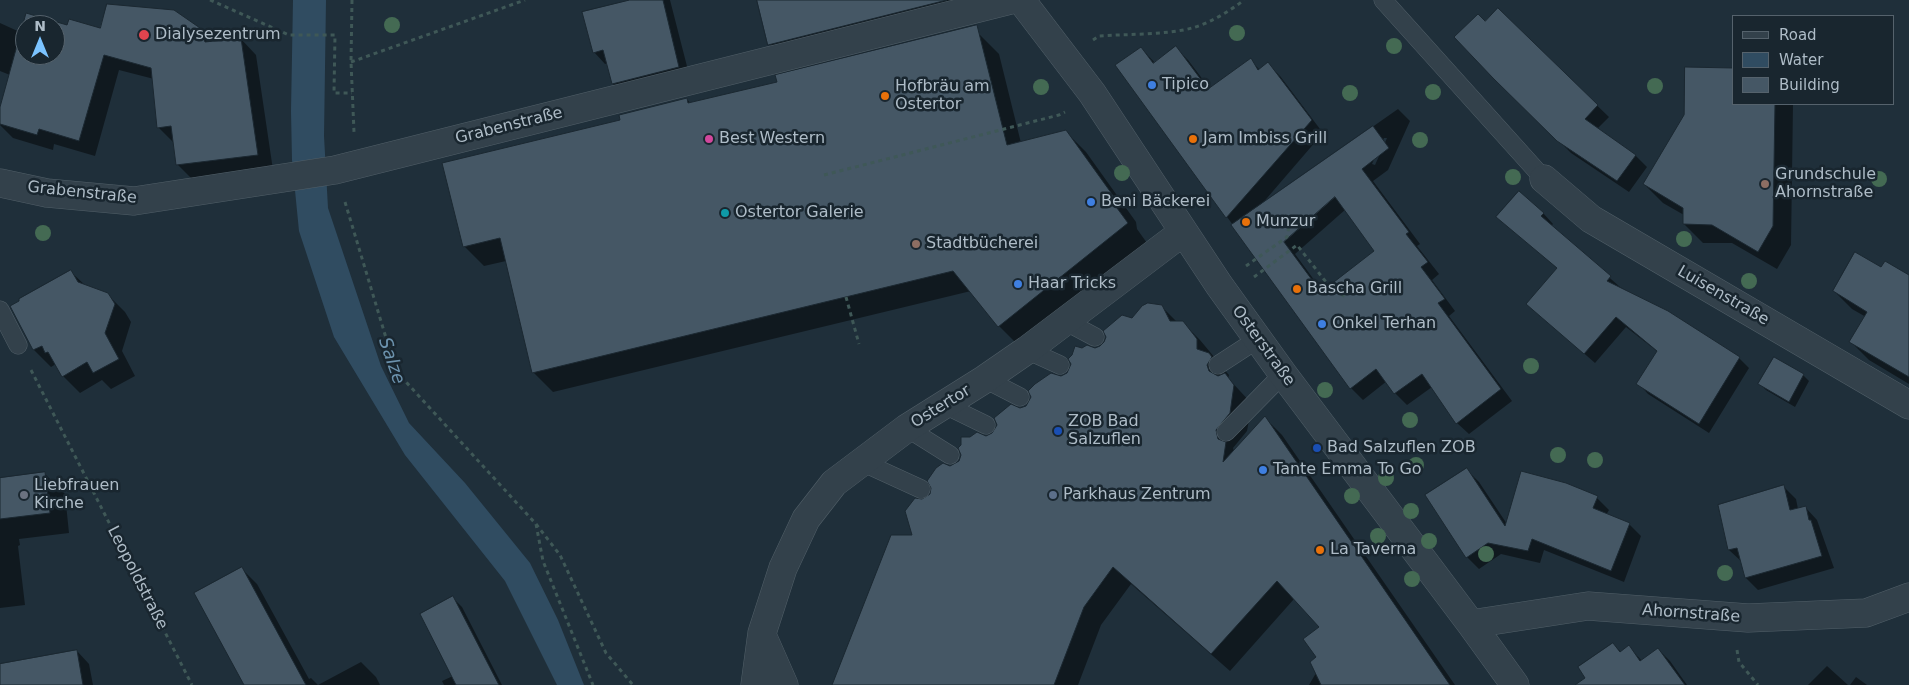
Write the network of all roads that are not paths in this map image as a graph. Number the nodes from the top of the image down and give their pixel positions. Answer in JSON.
{"nodes":[{"id":1,"x":1011,"y":0,"type":"edge"},
{"id":2,"x":1021,"y":0,"type":"edge"},
{"id":3,"x":1383,"y":0,"type":"edge"},
{"id":4,"x":1544,"y":179,"type":"joint"},
{"id":5,"x":0,"y":183,"type":"edge"},
{"id":6,"x":1184,"y":232,"type":"junction"},
{"id":7,"x":0,"y":310,"type":"edge"},
{"id":8,"x":1066,"y":320,"type":"junction"},
{"id":9,"x":1095,"y":337,"type":"dead end"},
{"id":10,"x":1258,"y":339,"type":"junction"},
{"id":11,"x":18,"y":345,"type":"road end"},
{"id":12,"x":1027,"y":350,"type":"junction"},
{"id":13,"x":1060,"y":365,"type":"dead end"},
{"id":14,"x":1218,"y":366,"type":"dead end"},
{"id":15,"x":1283,"y":374,"type":"junction"},
{"id":16,"x":985,"y":379,"type":"junction"},
{"id":17,"x":1020,"y":397,"type":"dead end"},
{"id":18,"x":945,"y":405,"type":"junction"},
{"id":19,"x":1909,"y":405,"type":"edge"},
{"id":20,"x":986,"y":425,"type":"dead end"},
{"id":21,"x":907,"y":428,"type":"junction"},
{"id":22,"x":1226,"y":432,"type":"dead end"},
{"id":23,"x":950,"y":455,"type":"dead end"},
{"id":24,"x":862,"y":462,"type":"junction"},
{"id":25,"x":921,"y":489,"type":"dead end"},
{"id":26,"x":1909,"y":597,"type":"edge"},
{"id":27,"x":1471,"y":624,"type":"junction"},
{"id":28,"x":762,"y":633,"type":"junction"},
{"id":29,"x":755,"y":685,"type":"edge"},
{"id":30,"x":784,"y":685,"type":"edge"},
{"id":31,"x":1514,"y":685,"type":"edge"}],
"edges":[{"from":1,"to":5,"type":"street","name":"Grabenstraße"},
{"from":2,"to":6,"type":"street","name":"Osterstraße"},
{"from":3,"to":4,"type":"lane"},
{"from":4,"to":19,"type":"street","name":"Luisenstraße"},
{"from":6,"to":8,"type":"street","name":"Ostertor"},
{"from":6,"to":10,"type":"street","name":"Osterstraße"},
{"from":7,"to":11,"type":"lane"},
{"from":8,"to":9,"type":"lane"},
{"from":8,"to":12,"type":"street","name":"Ostertor"},
{"from":10,"to":14,"type":"lane"},
{"from":10,"to":15,"type":"street","name":"Osterstraße"},
{"from":12,"to":13,"type":"lane"},
{"from":12,"to":16,"type":"street","name":"Ostertor"},
{"from":15,"to":22,"type":"lane"},
{"from":15,"to":27,"type":"street","name":"Osterstraße"},
{"from":16,"to":17,"type":"lane"},
{"from":16,"to":18,"type":"street","name":"Ostertor"},
{"from":18,"to":20,"type":"lane"},
{"from":18,"to":21,"type":"street","name":"Ostertor"},
{"from":21,"to":23,"type":"lane"},
{"from":21,"to":24,"type":"street","name":"Ostertor"},
{"from":24,"to":25,"type":"lane"},
{"from":24,"to":28,"type":"street","name":"Ostertor"},
{"from":26,"to":27,"type":"street","name":"Ahornstraße"},
{"from":27,"to":31,"type":"street","name":"Osterstraße"},
{"from":28,"to":29,"type":"street","name":"Ostertor"},
{"from":28,"to":30,"type":"street"}]}
